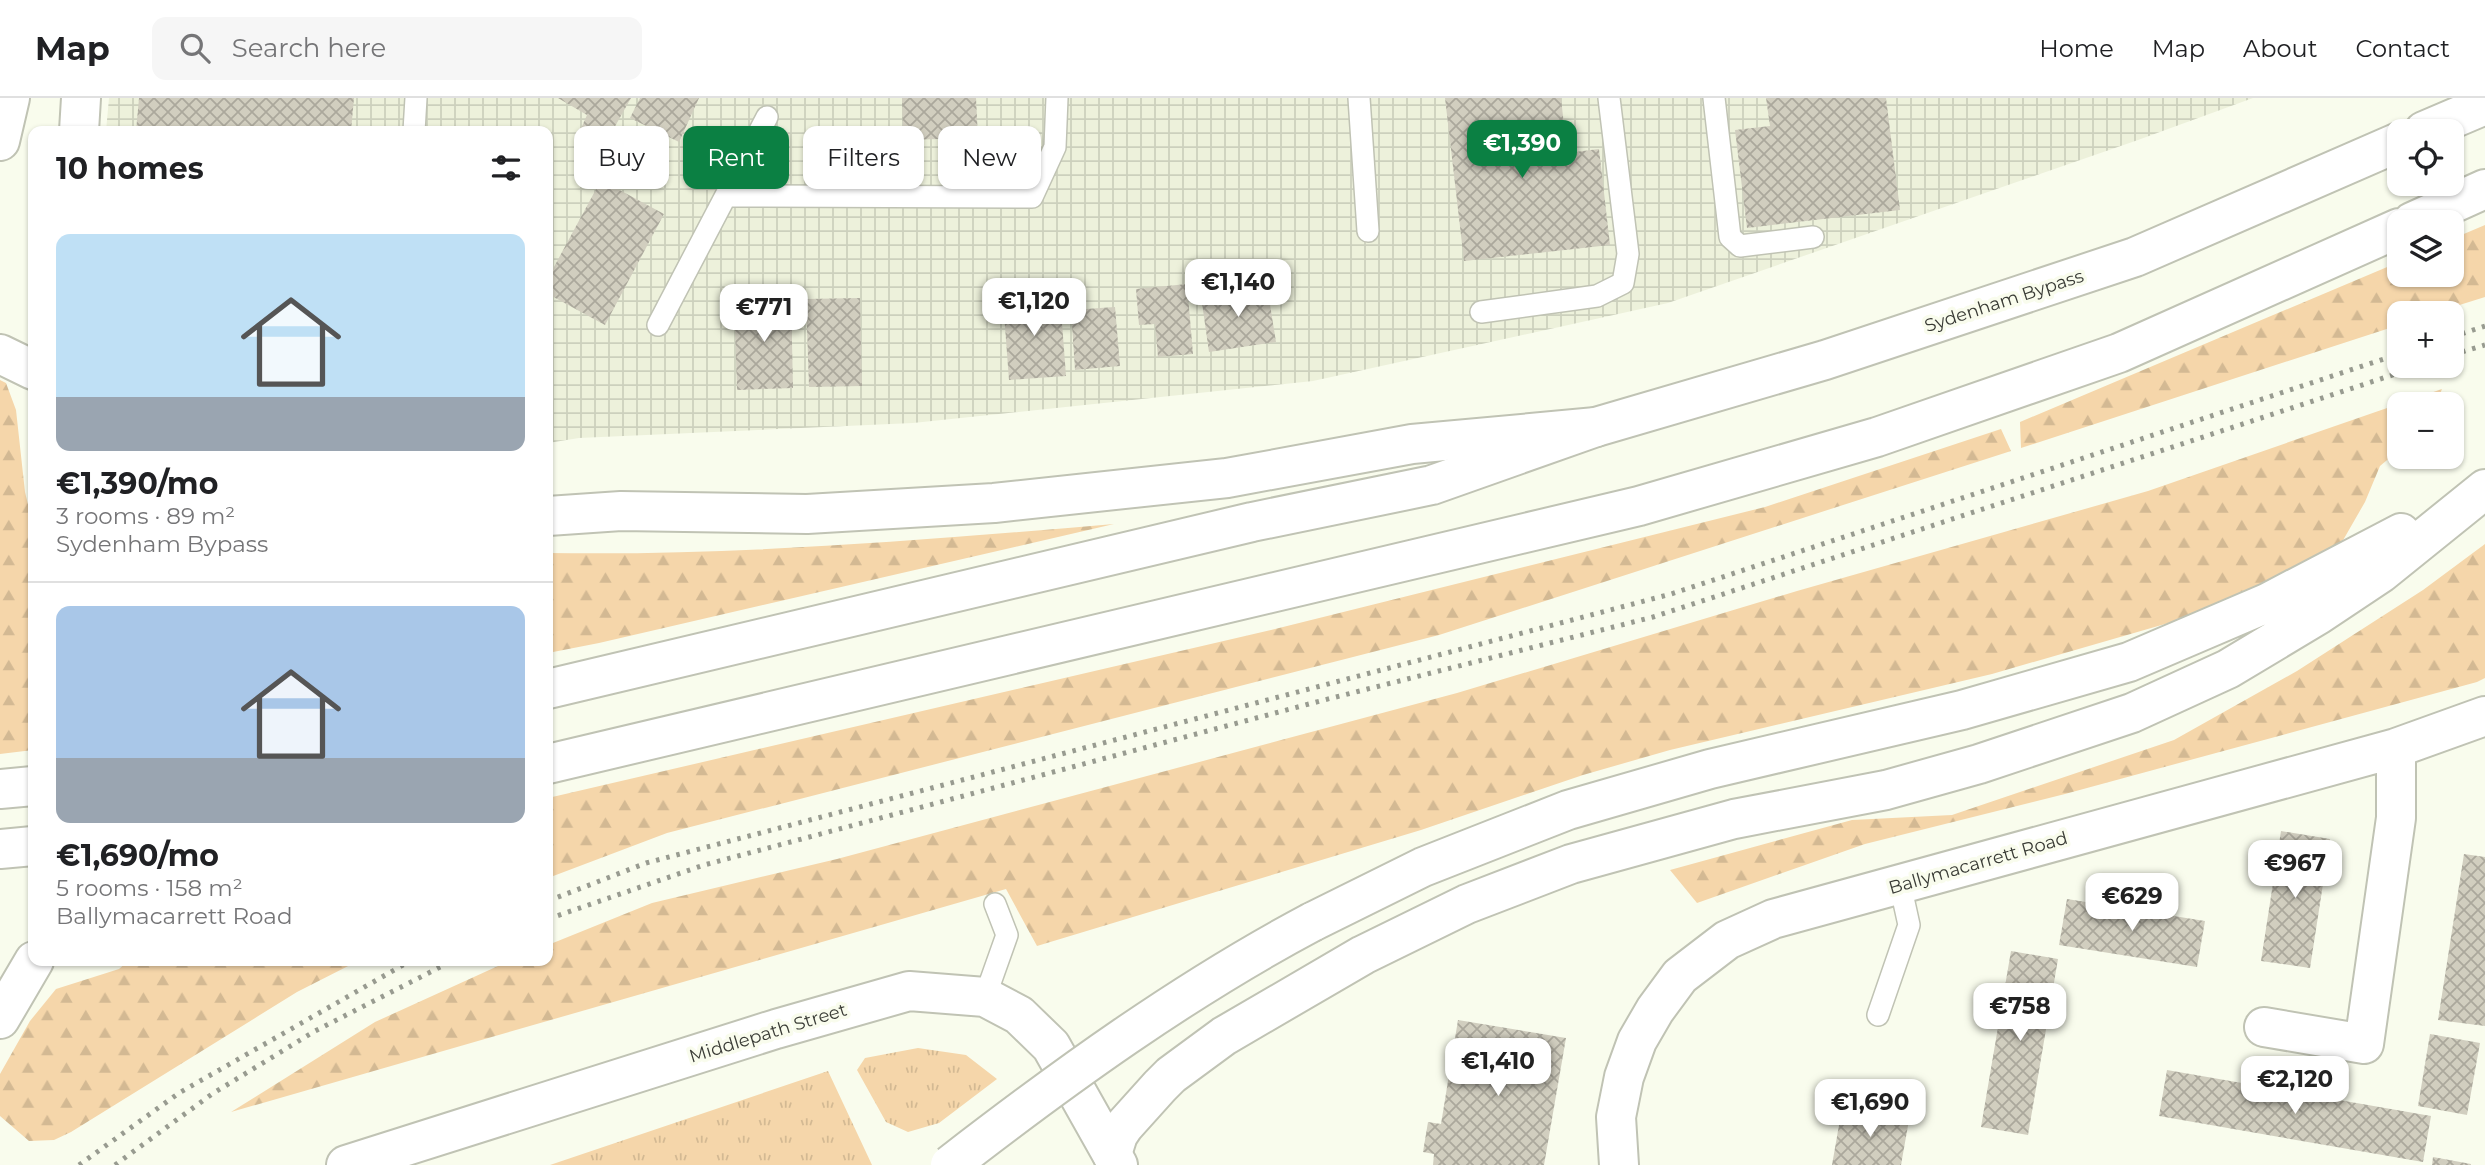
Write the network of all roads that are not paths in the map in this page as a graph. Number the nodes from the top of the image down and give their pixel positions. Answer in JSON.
{"nodes":[{"id":1,"x":9,"y":98,"type":"edge"},
{"id":2,"x":81,"y":98,"type":"edge"},
{"id":3,"x":416,"y":98,"type":"edge"},
{"id":4,"x":1057,"y":98,"type":"edge"},
{"id":5,"x":1359,"y":98,"type":"edge"},
{"id":6,"x":1609,"y":98,"type":"edge"},
{"id":7,"x":1714,"y":98,"type":"edge"},
{"id":8,"x":2485,"y":104,"type":"edge"},
{"id":9,"x":767,"y":117,"type":"dead end"},
{"id":10,"x":2451,"y":119,"type":"edge"},
{"id":11,"x":79,"y":126,"type":"edge"},
{"id":12,"x":414,"y":126,"type":"edge"},
{"id":13,"x":0,"y":141,"type":"edge"},
{"id":14,"x":2387,"y":147,"type":"edge"},
{"id":15,"x":2485,"y":189,"type":"edge"},
{"id":16,"x":727,"y":196,"type":"junction"},
{"id":17,"x":2439,"y":210,"type":"edge"},
{"id":18,"x":1368,"y":231,"type":"dead end"},
{"id":19,"x":2387,"y":233,"type":"edge"},
{"id":20,"x":1813,"y":237,"type":"dead end"},
{"id":21,"x":1481,"y":312,"type":"dead end"},
{"id":22,"x":658,"y":325,"type":"dead end"},
{"id":23,"x":0,"y":354,"type":"edge"},
{"id":24,"x":28,"y":368,"type":"edge"},
{"id":25,"x":1596,"y":426,"type":"junction"},
{"id":26,"x":2484,"y":489,"type":"edge"},
{"id":27,"x":553,"y":516,"type":"edge"},
{"id":28,"x":553,"y":688,"type":"edge"},
{"id":29,"x":2485,"y":716,"type":"edge"},
{"id":30,"x":2396,"y":748,"type":"junction"},
{"id":31,"x":553,"y":763,"type":"edge"},
{"id":32,"x":28,"y":786,"type":"edge"},
{"id":33,"x":0,"y":789,"type":"edge"},
{"id":34,"x":1900,"y":884,"type":"junction"},
{"id":35,"x":995,"y":904,"type":"dead end"},
{"id":36,"x":31,"y":966,"type":"edge"},
{"id":37,"x":985,"y":997,"type":"junction"},
{"id":38,"x":1878,"y":1015,"type":"dead end"},
{"id":39,"x":0,"y":1019,"type":"edge"},
{"id":40,"x":2264,"y":1027,"type":"dead end"},
{"id":41,"x":1115,"y":1160,"type":"edge"},
{"id":42,"x":362,"y":1163,"type":"edge"},
{"id":43,"x":950,"y":1165,"type":"edge"},
{"id":44,"x":1619,"y":1165,"type":"edge"}],
"edges":[{"from":1,"to":13,"type":"main road"},
{"from":2,"to":11,"type":"main road"},
{"from":3,"to":12,"type":"lane"},
{"from":4,"to":16,"type":"lane"},
{"from":5,"to":18,"type":"lane"},
{"from":6,"to":21,"type":"lane"},
{"from":7,"to":20,"type":"lane"},
{"from":8,"to":10,"type":"main road"},
{"from":9,"to":16,"type":"lane"},
{"from":14,"to":25,"type":"main road","name":"Sydenham Bypass"},
{"from":15,"to":17,"type":"main road"},
{"from":16,"to":22,"type":"lane"},
{"from":19,"to":31,"type":"main road"},
{"from":23,"to":24,"type":"main road"},
{"from":25,"to":27,"type":"main road"},
{"from":25,"to":28,"type":"main road"},
{"from":26,"to":41,"type":"main road"},
{"from":26,"to":43,"type":"main road","bridge":true},
{"from":29,"to":30,"type":"main road","name":"Ballymacarrett Road"},
{"from":30,"to":34,"type":"main road","name":"Ballymacarrett Road"},
{"from":30,"to":40,"type":"main road"},
{"from":32,"to":33,"type":"main road"},
{"from":34,"to":38,"type":"lane"},
{"from":34,"to":44,"type":"main road","name":"Ballymacarrett Road"},
{"from":35,"to":37,"type":"lane"},
{"from":36,"to":39,"type":"main road"},
{"from":37,"to":41,"type":"main road","name":"Middlepath Street"},
{"from":37,"to":42,"type":"main road","name":"Middlepath Street"}]}
